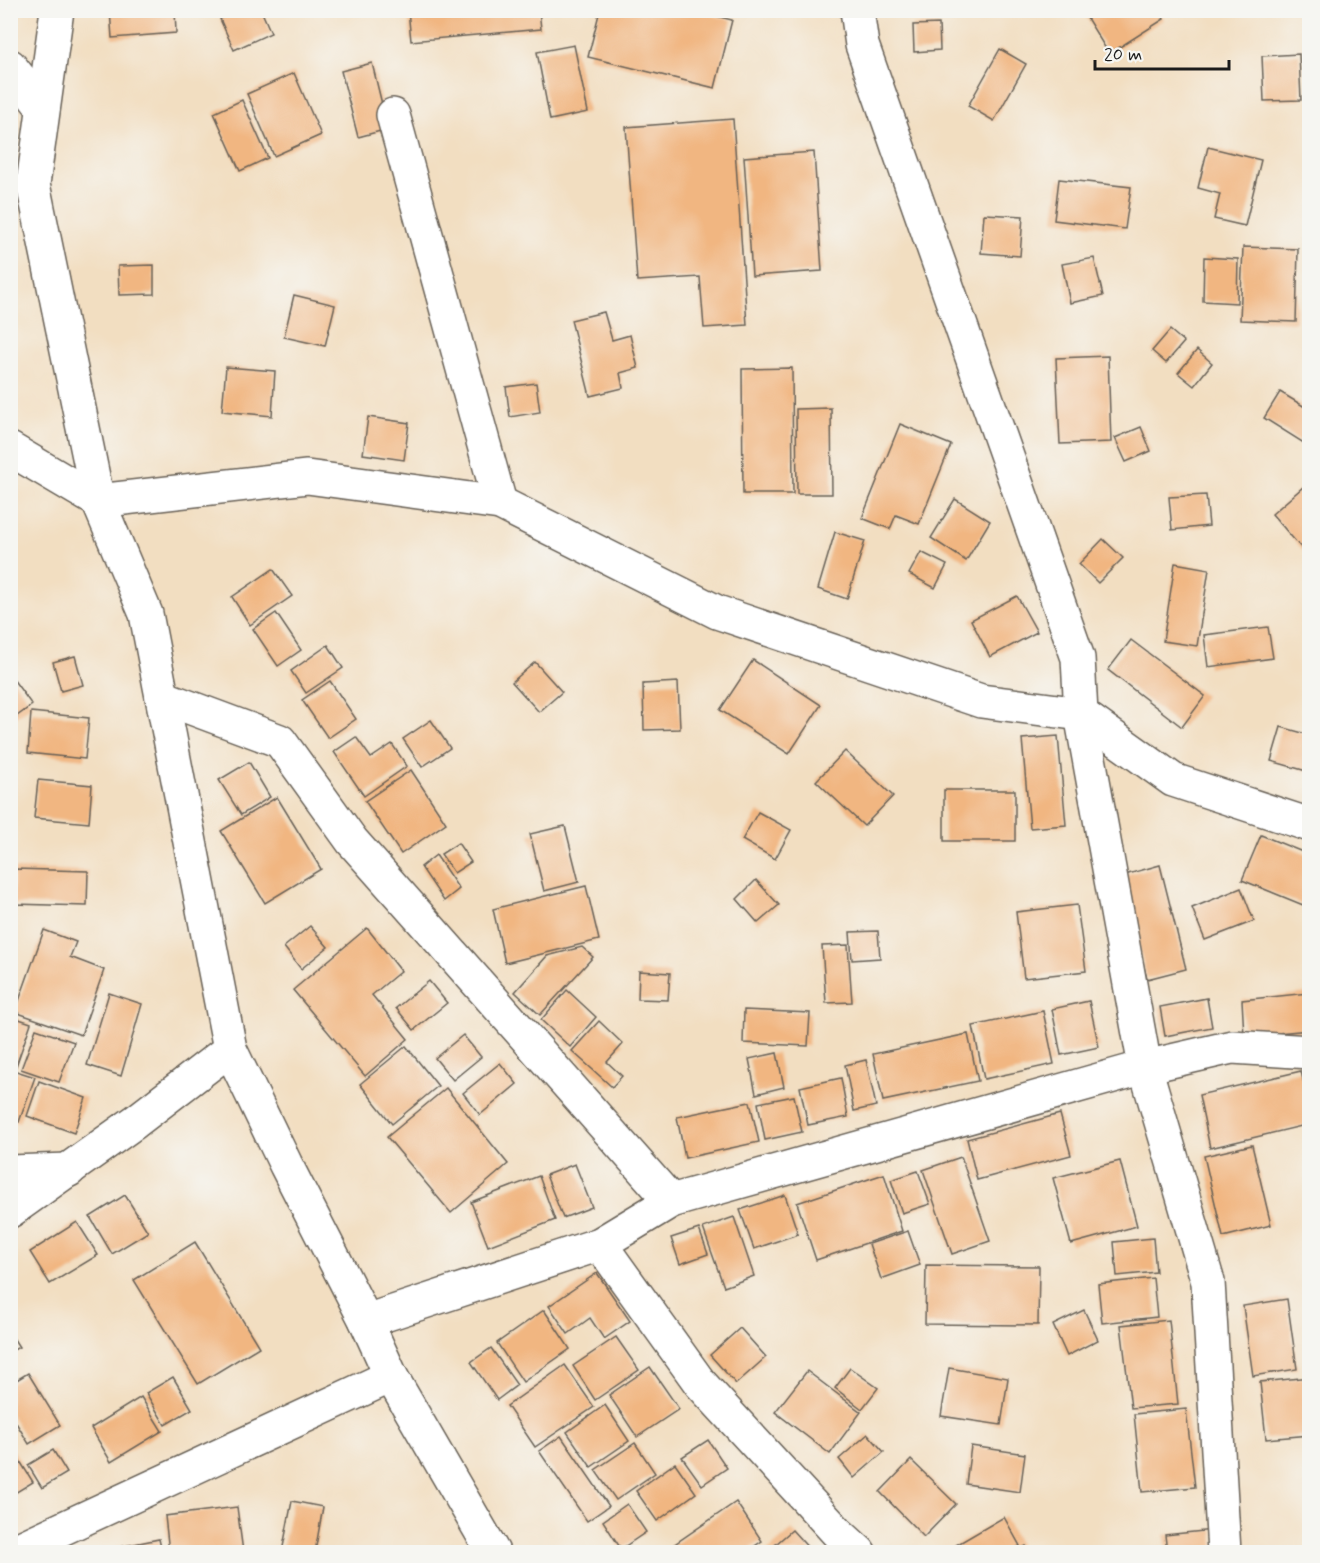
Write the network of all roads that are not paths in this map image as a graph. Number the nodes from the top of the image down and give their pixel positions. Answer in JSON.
{"nodes":[{"id":1,"x":57,"y":10,"type":"edge"},
{"id":2,"x":857,"y":10,"type":"edge"},
{"id":3,"x":10,"y":66,"type":"edge"},
{"id":4,"x":43,"y":108,"type":"junction"},
{"id":5,"x":393,"y":115,"type":"dead end"},
{"id":6,"x":10,"y":449,"type":"edge"},
{"id":7,"x":98,"y":501,"type":"junction"},
{"id":8,"x":500,"y":503,"type":"junction"},
{"id":9,"x":162,"y":697,"type":"junction"},
{"id":10,"x":1081,"y":714,"type":"junction"},
{"id":11,"x":1310,"y":825,"type":"edge"},
{"id":12,"x":230,"y":1049,"type":"junction"},
{"id":13,"x":1310,"y":1052,"type":"edge"},
{"id":14,"x":1144,"y":1067,"type":"junction"},
{"id":15,"x":69,"y":1170,"type":"junction"},
{"id":16,"x":10,"y":1172,"type":"edge"},
{"id":17,"x":671,"y":1201,"type":"junction"},
{"id":18,"x":10,"y":1211,"type":"edge"},
{"id":19,"x":600,"y":1244,"type":"junction"},
{"id":20,"x":366,"y":1321,"type":"junction"},
{"id":21,"x":392,"y":1376,"type":"junction"},
{"id":22,"x":12,"y":1552,"type":"edge"},
{"id":23,"x":493,"y":1552,"type":"edge"},
{"id":24,"x":859,"y":1552,"type":"edge"},
{"id":25,"x":1224,"y":1552,"type":"edge"}],
"edges":[{"from":1,"to":4,"type":"street"},
{"from":2,"to":10,"type":"street"},
{"from":3,"to":4,"type":"street"},
{"from":4,"to":7,"type":"street"},
{"from":5,"to":8,"type":"street"},
{"from":6,"to":7,"type":"street"},
{"from":7,"to":8,"type":"street"},
{"from":7,"to":9,"type":"street"},
{"from":8,"to":10,"type":"street"},
{"from":9,"to":12,"type":"street"},
{"from":9,"to":17,"type":"street"},
{"from":10,"to":11,"type":"street"},
{"from":10,"to":14,"type":"street"},
{"from":12,"to":15,"type":"street"},
{"from":12,"to":20,"type":"street"},
{"from":13,"to":14,"type":"street"},
{"from":14,"to":17,"type":"street"},
{"from":14,"to":25,"type":"street"},
{"from":15,"to":16,"type":"street"},
{"from":15,"to":18,"type":"street"},
{"from":17,"to":19,"type":"street"},
{"from":19,"to":20,"type":"street"},
{"from":19,"to":24,"type":"street"},
{"from":20,"to":21,"type":"street"},
{"from":21,"to":22,"type":"street"},
{"from":21,"to":23,"type":"street"}]}
